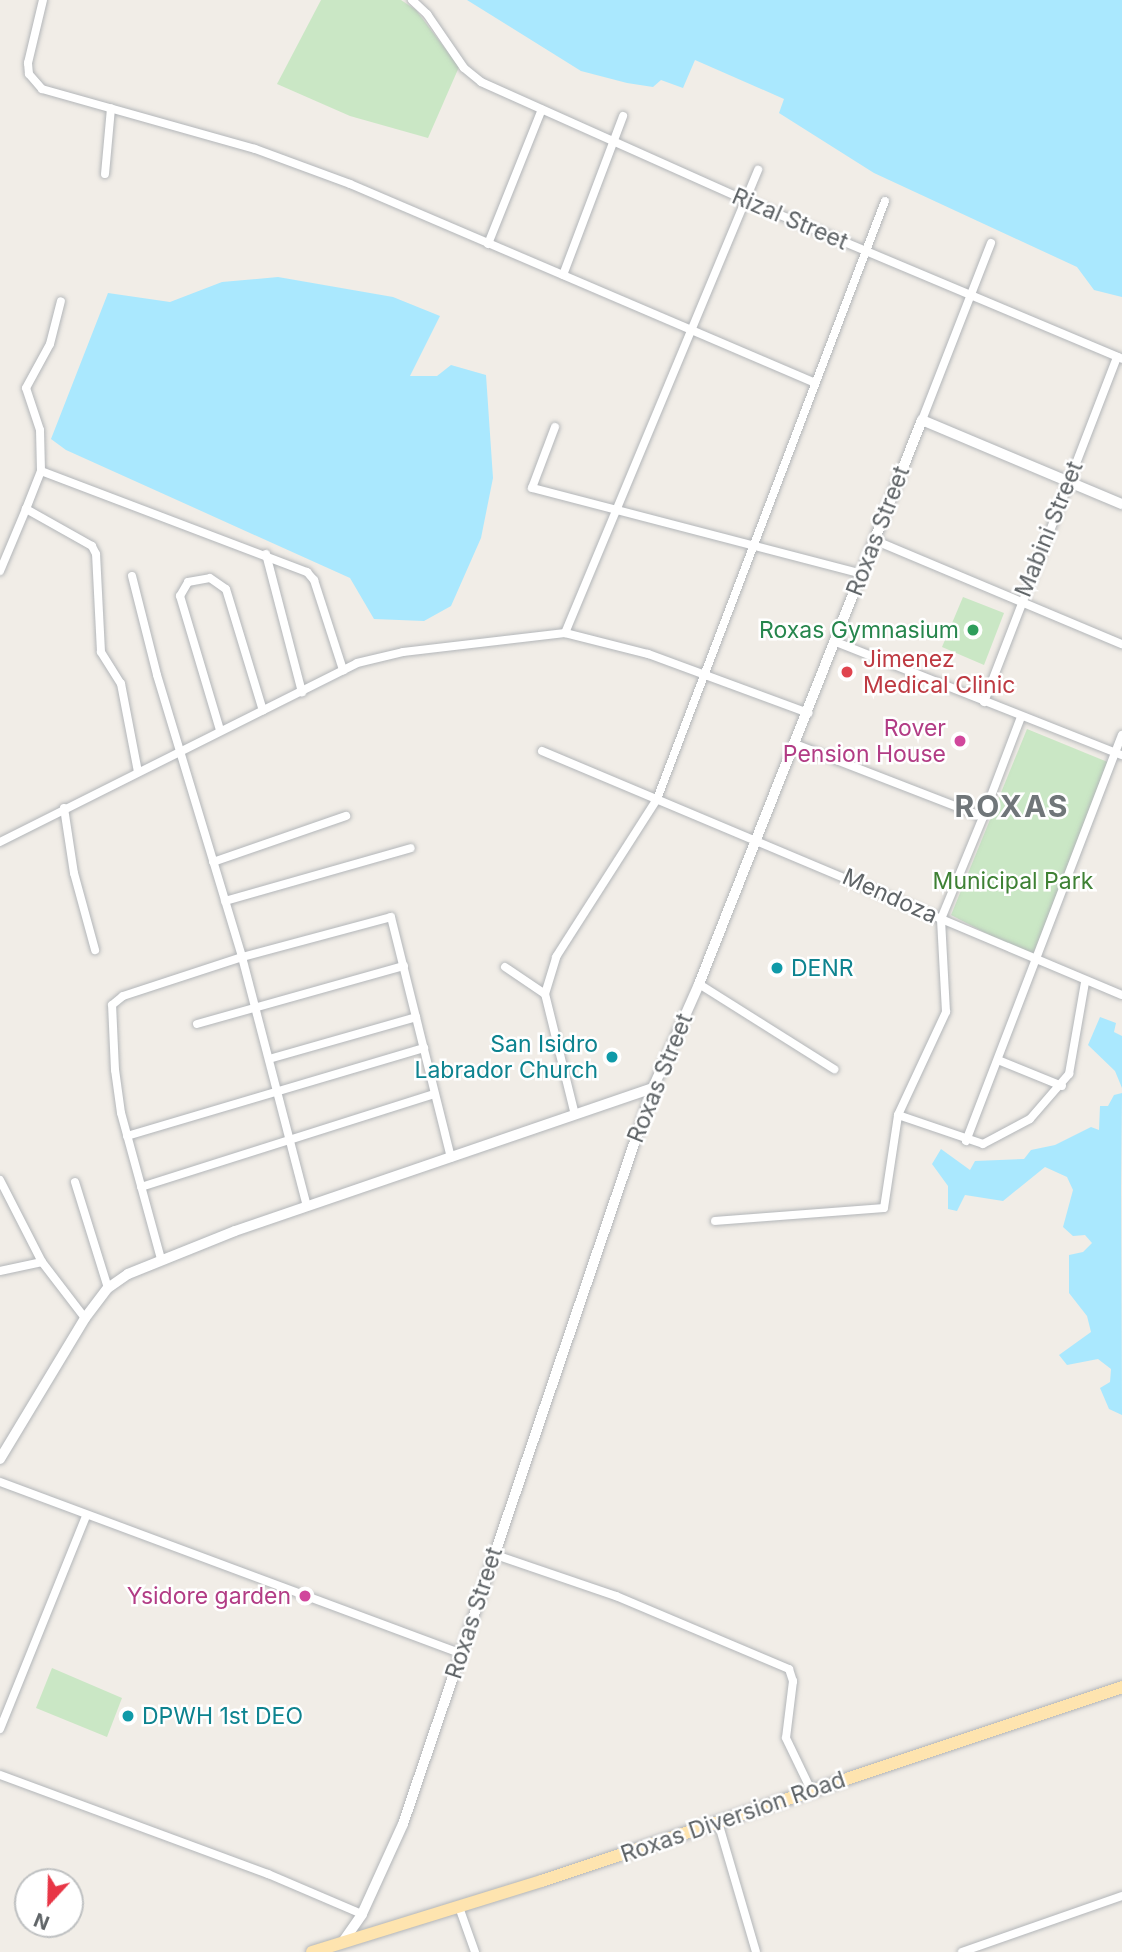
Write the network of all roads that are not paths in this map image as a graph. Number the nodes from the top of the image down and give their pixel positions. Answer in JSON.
{"nodes":[{"id":1,"x":43,"y":0,"type":"edge"},
{"id":2,"x":412,"y":0,"type":"edge"},
{"id":3,"x":111,"y":108,"type":"junction"},
{"id":4,"x":542,"y":109,"type":"junction"},
{"id":5,"x":623,"y":116,"type":"dead end"},
{"id":6,"x":612,"y":141,"type":"junction"},
{"id":7,"x":758,"y":170,"type":"dead end"},
{"id":8,"x":105,"y":174,"type":"dead end"},
{"id":9,"x":747,"y":201,"type":"junction"},
{"id":10,"x":885,"y":201,"type":"dead end"},
{"id":11,"x":991,"y":243,"type":"dead end"},
{"id":12,"x":488,"y":244,"type":"junction"},
{"id":13,"x":864,"y":251,"type":"junction"},
{"id":14,"x":564,"y":275,"type":"junction"},
{"id":15,"x":969,"y":298,"type":"junction"},
{"id":16,"x":61,"y":301,"type":"dead end"},
{"id":17,"x":690,"y":330,"type":"junction"},
{"id":18,"x":1119,"y":358,"type":"edge"},
{"id":19,"x":813,"y":382,"type":"junction"},
{"id":20,"x":922,"y":420,"type":"junction"},
{"id":21,"x":555,"y":428,"type":"dead end"},
{"id":22,"x":41,"y":471,"type":"junction"},
{"id":23,"x":1068,"y":482,"type":"junction"},
{"id":24,"x":1122,"y":503,"type":"edge"},
{"id":25,"x":26,"y":509,"type":"junction"},
{"id":26,"x":617,"y":511,"type":"junction"},
{"id":27,"x":874,"y":540,"type":"junction"},
{"id":28,"x":750,"y":547,"type":"junction"},
{"id":29,"x":266,"y":554,"type":"junction"},
{"id":30,"x":0,"y":571,"type":"edge"},
{"id":31,"x":861,"y":575,"type":"junction"},
{"id":32,"x":132,"y":576,"type":"dead end"},
{"id":33,"x":1021,"y":602,"type":"junction"},
{"id":34,"x":565,"y":633,"type":"junction"},
{"id":35,"x":836,"y":642,"type":"junction"},
{"id":36,"x":1122,"y":644,"type":"edge"},
{"id":37,"x":343,"y":670,"type":"junction"},
{"id":38,"x":706,"y":673,"type":"junction"},
{"id":39,"x":302,"y":692,"type":"junction"},
{"id":40,"x":984,"y":702,"type":"junction"},
{"id":41,"x":263,"y":711,"type":"junction"},
{"id":42,"x":808,"y":713,"type":"junction"},
{"id":43,"x":1021,"y":717,"type":"junction"},
{"id":44,"x":220,"y":730,"type":"junction"},
{"id":45,"x":1122,"y":735,"type":"edge"},
{"id":46,"x":795,"y":744,"type":"junction"},
{"id":47,"x":181,"y":748,"type":"junction"},
{"id":48,"x":542,"y":751,"type":"dead end"},
{"id":49,"x":1118,"y":754,"type":"edge"},
{"id":50,"x":138,"y":772,"type":"junction"},
{"id":51,"x":657,"y":799,"type":"junction"},
{"id":52,"x":64,"y":808,"type":"junction"},
{"id":53,"x":346,"y":816,"type":"dead end"},
{"id":54,"x":983,"y":817,"type":"junction"},
{"id":55,"x":757,"y":838,"type":"junction"},
{"id":56,"x":0,"y":842,"type":"edge"},
{"id":57,"x":411,"y":848,"type":"dead end"},
{"id":58,"x":213,"y":862,"type":"junction"},
{"id":59,"x":225,"y":901,"type":"junction"},
{"id":60,"x":941,"y":919,"type":"junction"},
{"id":61,"x":95,"y":950,"type":"dead end"},
{"id":62,"x":242,"y":957,"type":"junction"},
{"id":63,"x":1037,"y":962,"type":"junction"},
{"id":64,"x":404,"y":966,"type":"junction"},
{"id":65,"x":505,"y":967,"type":"dead end"},
{"id":66,"x":1085,"y":982,"type":"junction"},
{"id":67,"x":699,"y":984,"type":"junction"},
{"id":68,"x":545,"y":994,"type":"junction"},
{"id":69,"x":1122,"y":995,"type":"edge"},
{"id":70,"x":256,"y":1008,"type":"junction"},
{"id":71,"x":416,"y":1017,"type":"junction"},
{"id":72,"x":197,"y":1024,"type":"dead end"},
{"id":73,"x":424,"y":1048,"type":"junction"},
{"id":74,"x":269,"y":1059,"type":"junction"},
{"id":75,"x":998,"y":1060,"type":"junction"},
{"id":76,"x":834,"y":1069,"type":"dead end"},
{"id":77,"x":1062,"y":1086,"type":"junction"},
{"id":78,"x":653,"y":1088,"type":"junction"},
{"id":79,"x":277,"y":1090,"type":"junction"},
{"id":80,"x":435,"y":1094,"type":"junction"},
{"id":81,"x":575,"y":1115,"type":"junction"},
{"id":82,"x":898,"y":1115,"type":"junction"},
{"id":83,"x":127,"y":1136,"type":"junction"},
{"id":84,"x":290,"y":1138,"type":"junction"},
{"id":85,"x":966,"y":1141,"type":"junction"},
{"id":86,"x":451,"y":1158,"type":"junction"},
{"id":87,"x":0,"y":1180,"type":"edge"},
{"id":88,"x":75,"y":1182,"type":"dead end"},
{"id":89,"x":141,"y":1187,"type":"junction"},
{"id":90,"x":307,"y":1206,"type":"junction"},
{"id":91,"x":715,"y":1221,"type":"dead end"},
{"id":92,"x":161,"y":1259,"type":"junction"},
{"id":93,"x":42,"y":1262,"type":"junction"},
{"id":94,"x":0,"y":1271,"type":"edge"},
{"id":95,"x":107,"y":1288,"type":"junction"},
{"id":96,"x":85,"y":1318,"type":"junction"},
{"id":97,"x":0,"y":1459,"type":"edge"},
{"id":98,"x":0,"y":1482,"type":"edge"},
{"id":99,"x":86,"y":1516,"type":"junction"},
{"id":100,"x":493,"y":1554,"type":"junction"},
{"id":101,"x":461,"y":1653,"type":"junction"},
{"id":102,"x":1122,"y":1687,"type":"edge"},
{"id":103,"x":0,"y":1729,"type":"edge"},
{"id":104,"x":0,"y":1775,"type":"edge"},
{"id":105,"x":811,"y":1790,"type":"junction"},
{"id":106,"x":718,"y":1822,"type":"junction"},
{"id":107,"x":1122,"y":1896,"type":"edge"},
{"id":108,"x":458,"y":1907,"type":"junction"},
{"id":109,"x":362,"y":1914,"type":"junction"},
{"id":110,"x":342,"y":1943,"type":"junction"},
{"id":111,"x":312,"y":1952,"type":"edge"},
{"id":112,"x":475,"y":1952,"type":"edge"},
{"id":113,"x":757,"y":1952,"type":"edge"},
{"id":114,"x":962,"y":1952,"type":"edge"}],
"edges":[{"from":1,"to":3,"type":"street"},
{"from":2,"to":4,"type":"street","name":"Rizal Street"},
{"from":3,"to":8,"type":"street"},
{"from":3,"to":12,"type":"street"},
{"from":4,"to":6,"type":"street","name":"Rizal Street"},
{"from":4,"to":12,"type":"street"},
{"from":5,"to":6,"type":"street"},
{"from":6,"to":9,"type":"street","name":"Rizal Street"},
{"from":6,"to":14,"type":"street"},
{"from":7,"to":9,"type":"street"},
{"from":9,"to":13,"type":"street","name":"Rizal Street"},
{"from":9,"to":17,"type":"street"},
{"from":10,"to":13,"type":"street"},
{"from":11,"to":15,"type":"street"},
{"from":12,"to":14,"type":"street"},
{"from":13,"to":15,"type":"street","name":"Rizal Street"},
{"from":13,"to":19,"type":"street"},
{"from":14,"to":17,"type":"street"},
{"from":15,"to":18,"type":"street","name":"Rizal Street"},
{"from":15,"to":20,"type":"street"},
{"from":16,"to":22,"type":"street"},
{"from":17,"to":19,"type":"street"},
{"from":17,"to":26,"type":"street"},
{"from":18,"to":23,"type":"street","name":"Mabini Street"},
{"from":19,"to":28,"type":"street"},
{"from":20,"to":23,"type":"main road"},
{"from":20,"to":27,"type":"main road","name":"Roxas Street"},
{"from":21,"to":26,"type":"street"},
{"from":22,"to":25,"type":"street"},
{"from":22,"to":29,"type":"street"},
{"from":23,"to":24,"type":"main road"},
{"from":23,"to":33,"type":"street","name":"Mabini Street"},
{"from":25,"to":30,"type":"street"},
{"from":25,"to":50,"type":"street"},
{"from":26,"to":28,"type":"street"},
{"from":26,"to":34,"type":"street"},
{"from":27,"to":31,"type":"main road","name":"Roxas Street"},
{"from":27,"to":33,"type":"street"},
{"from":28,"to":31,"type":"street"},
{"from":28,"to":38,"type":"street"},
{"from":29,"to":37,"type":"street"},
{"from":29,"to":39,"type":"street"},
{"from":31,"to":35,"type":"main road","name":"Roxas Street"},
{"from":32,"to":47,"type":"street"},
{"from":33,"to":36,"type":"street"},
{"from":33,"to":40,"type":"street","name":"Mabini Street"},
{"from":34,"to":37,"type":"street"},
{"from":34,"to":38,"type":"street"},
{"from":35,"to":40,"type":"street"},
{"from":35,"to":42,"type":"main road","name":"Roxas Street"},
{"from":37,"to":39,"type":"street"},
{"from":38,"to":42,"type":"street"},
{"from":38,"to":51,"type":"street"},
{"from":39,"to":41,"type":"street"},
{"from":40,"to":43,"type":"street"},
{"from":41,"to":44,"type":"street"},
{"from":41,"to":44,"type":"street"},
{"from":42,"to":46,"type":"main road","name":"Roxas Street"},
{"from":43,"to":49,"type":"street"},
{"from":43,"to":54,"type":"street"},
{"from":44,"to":47,"type":"street"},
{"from":45,"to":49,"type":"street"},
{"from":46,"to":54,"type":"street"},
{"from":46,"to":55,"type":"main road","name":"Roxas Street"},
{"from":47,"to":50,"type":"street"},
{"from":47,"to":58,"type":"street"},
{"from":48,"to":51,"type":"street","name":"Mendoza"},
{"from":49,"to":63,"type":"street"},
{"from":50,"to":52,"type":"street"},
{"from":51,"to":55,"type":"street","name":"Mendoza"},
{"from":51,"to":68,"type":"street"},
{"from":52,"to":56,"type":"street"},
{"from":52,"to":61,"type":"street"},
{"from":53,"to":58,"type":"street"},
{"from":54,"to":60,"type":"street"},
{"from":55,"to":60,"type":"street","name":"Mendoza"},
{"from":55,"to":67,"type":"main road","name":"Roxas Street"},
{"from":57,"to":59,"type":"street"},
{"from":58,"to":59,"type":"street"},
{"from":59,"to":62,"type":"street"},
{"from":60,"to":63,"type":"street","name":"Mendoza"},
{"from":60,"to":82,"type":"street"},
{"from":62,"to":64,"type":"street"},
{"from":62,"to":70,"type":"street"},
{"from":62,"to":83,"type":"street"},
{"from":63,"to":66,"type":"street","name":"Mendoza"},
{"from":63,"to":75,"type":"street"},
{"from":64,"to":70,"type":"street"},
{"from":64,"to":71,"type":"street"},
{"from":65,"to":68,"type":"street"},
{"from":66,"to":69,"type":"street","name":"Mendoza"},
{"from":66,"to":77,"type":"street"},
{"from":67,"to":76,"type":"street"},
{"from":67,"to":78,"type":"main road","name":"Roxas Street"},
{"from":68,"to":81,"type":"street"},
{"from":70,"to":72,"type":"street"},
{"from":70,"to":74,"type":"street"},
{"from":71,"to":73,"type":"street"},
{"from":71,"to":74,"type":"street"},
{"from":73,"to":79,"type":"street"},
{"from":73,"to":80,"type":"street"},
{"from":74,"to":79,"type":"street"},
{"from":75,"to":77,"type":"street"},
{"from":75,"to":85,"type":"street"},
{"from":77,"to":85,"type":"street"},
{"from":78,"to":81,"type":"street"},
{"from":78,"to":100,"type":"main road","name":"Roxas Street"},
{"from":79,"to":83,"type":"street"},
{"from":79,"to":84,"type":"street"},
{"from":80,"to":84,"type":"street"},
{"from":80,"to":86,"type":"street"},
{"from":81,"to":86,"type":"street"},
{"from":82,"to":85,"type":"street"},
{"from":82,"to":91,"type":"street"},
{"from":83,"to":89,"type":"street"},
{"from":84,"to":89,"type":"street"},
{"from":84,"to":90,"type":"street"},
{"from":86,"to":90,"type":"street"},
{"from":87,"to":93,"type":"street"},
{"from":88,"to":95,"type":"street"},
{"from":89,"to":92,"type":"street"},
{"from":90,"to":92,"type":"street"},
{"from":92,"to":95,"type":"street"},
{"from":93,"to":94,"type":"street"},
{"from":93,"to":96,"type":"street"},
{"from":95,"to":96,"type":"street"},
{"from":96,"to":97,"type":"street"},
{"from":98,"to":99,"type":"street"},
{"from":99,"to":101,"type":"street"},
{"from":99,"to":103,"type":"street"},
{"from":100,"to":101,"type":"main road","name":"Roxas Street"},
{"from":100,"to":105,"type":"street"},
{"from":101,"to":109,"type":"main road","name":"Roxas Street"},
{"from":102,"to":105,"type":"main road","name":"Roxas Diversion Road"},
{"from":104,"to":109,"type":"street"},
{"from":105,"to":106,"type":"main road","name":"Roxas Diversion Road"},
{"from":106,"to":108,"type":"main road","name":"Roxas Diversion Road"},
{"from":106,"to":113,"type":"street"},
{"from":107,"to":114,"type":"street"},
{"from":108,"to":110,"type":"main road","name":"Roxas Diversion Road"},
{"from":108,"to":112,"type":"street"},
{"from":109,"to":110,"type":"main road","name":"Roxas Street"},
{"from":110,"to":111,"type":"main road","name":"Roxas Diversion Road"}]}
